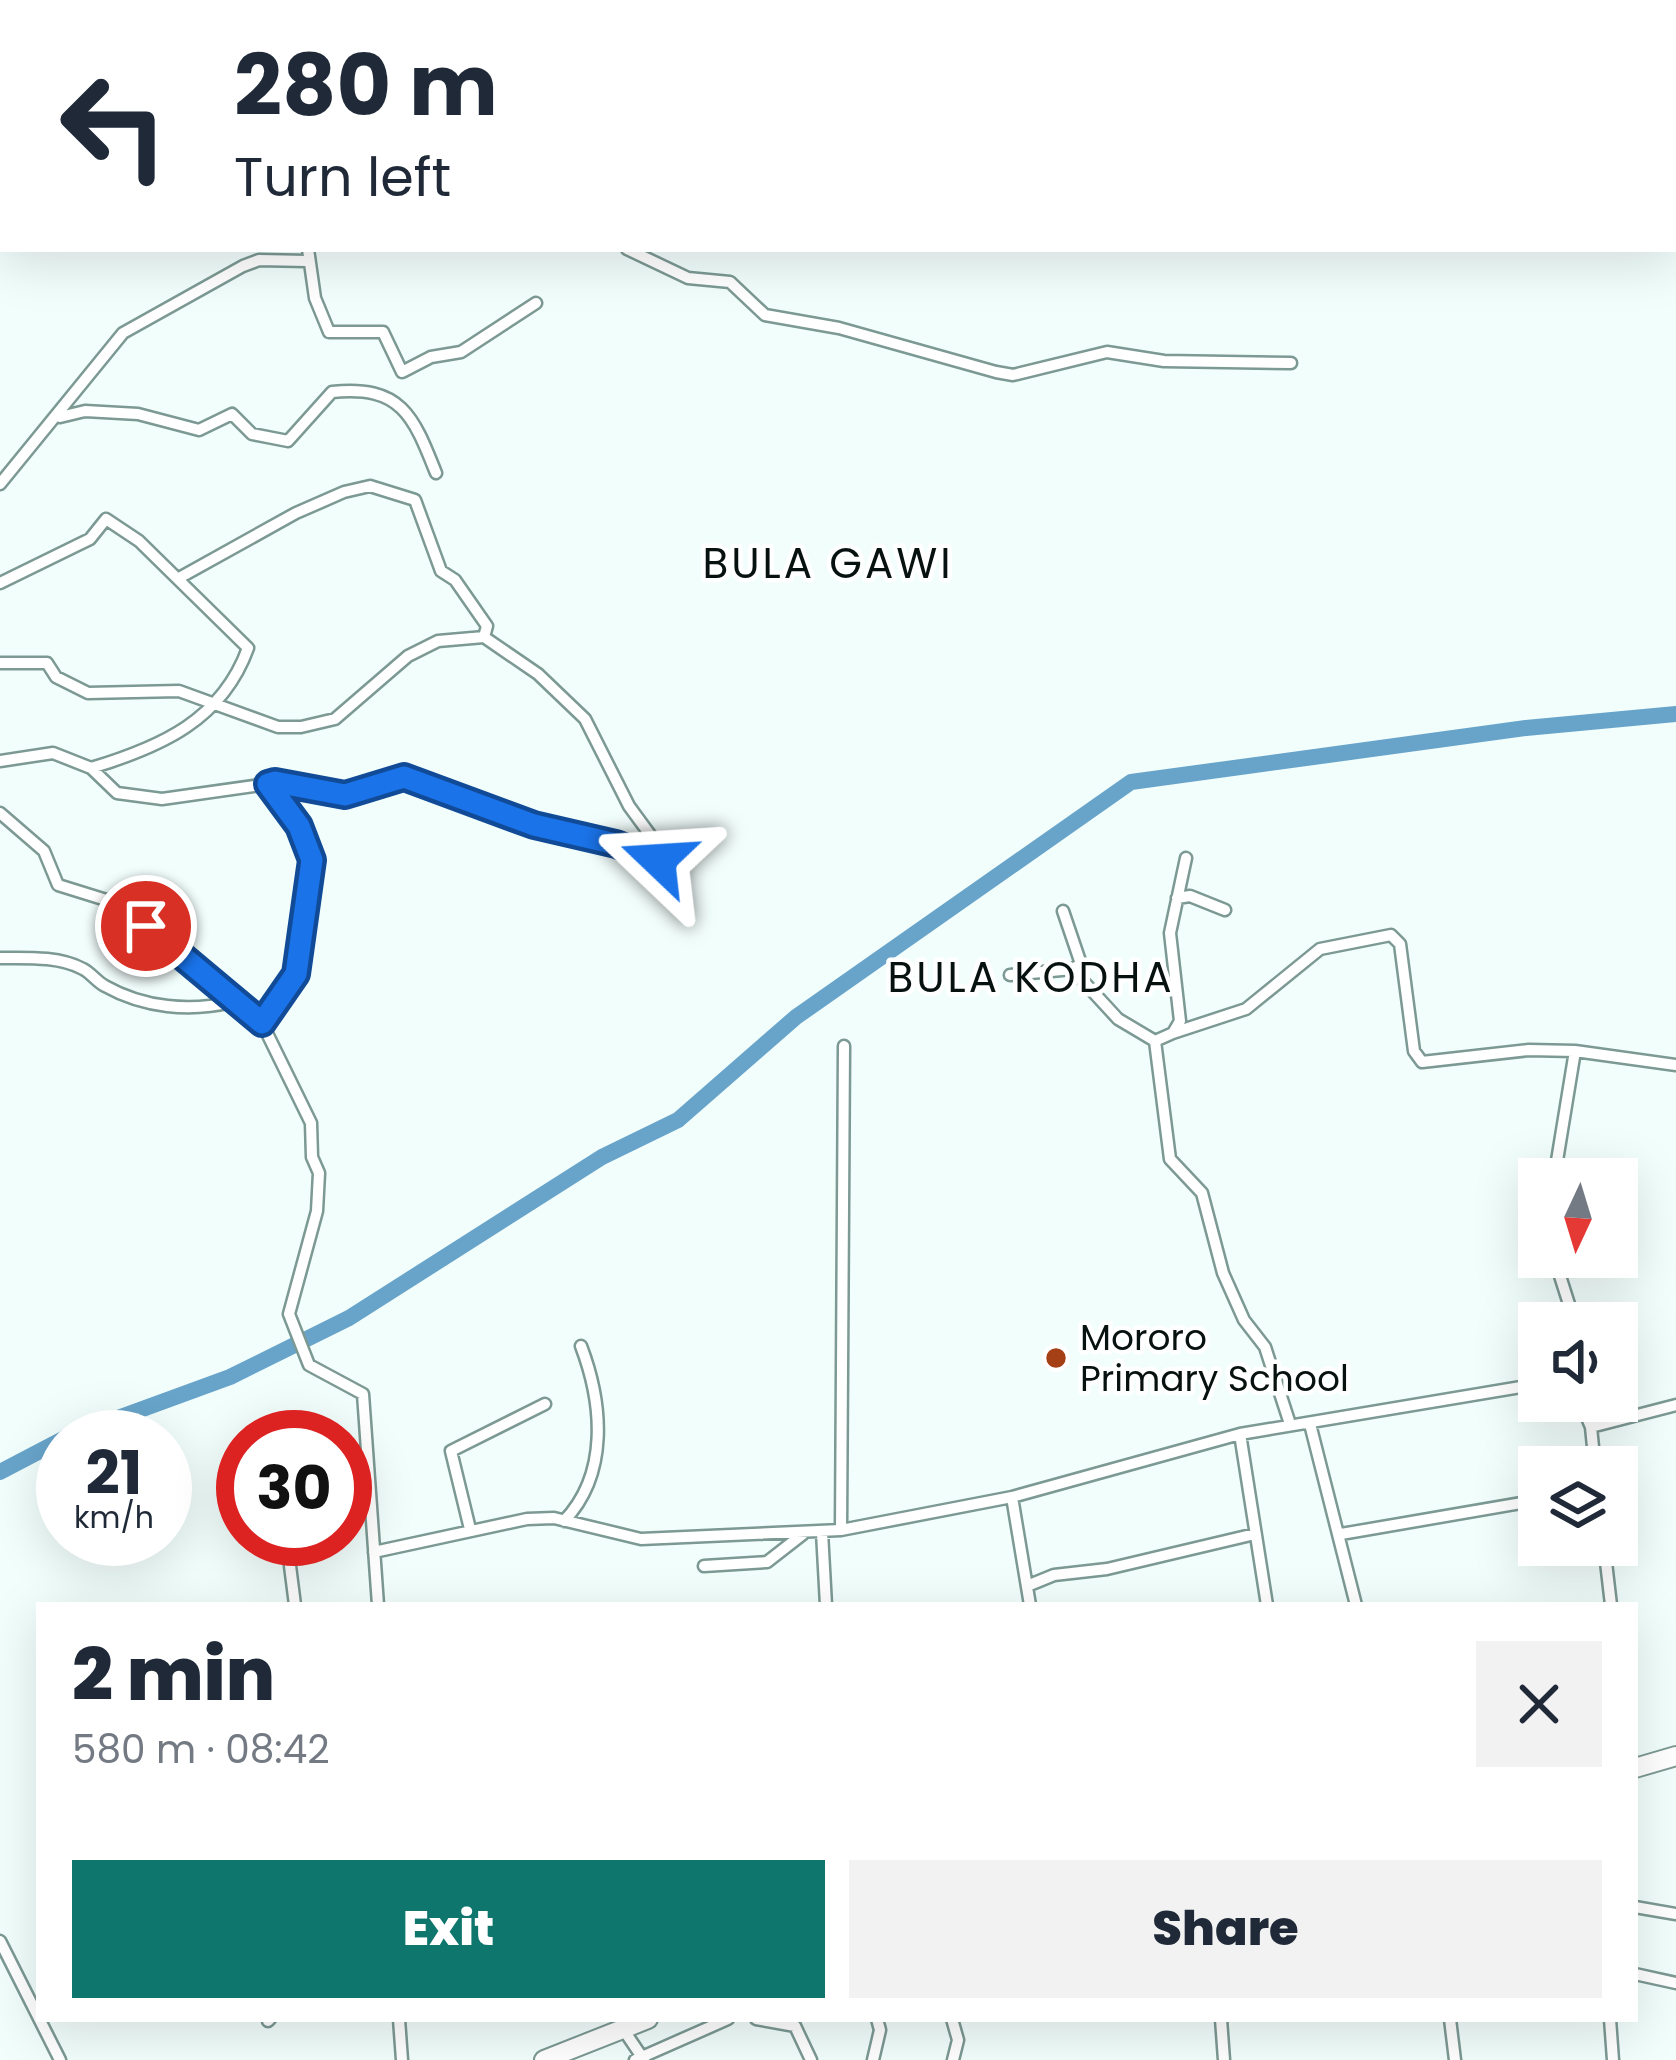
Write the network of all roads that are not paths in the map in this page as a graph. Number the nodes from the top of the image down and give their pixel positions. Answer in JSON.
{"nodes":[{"id":1,"x":633,"y":252,"type":"edge"},
{"id":2,"x":308,"y":255,"type":"edge"},
{"id":3,"x":536,"y":303,"type":"dead end"},
{"id":4,"x":1291,"y":363,"type":"dead end"},
{"id":5,"x":60,"y":417,"type":"junction"},
{"id":6,"x":436,"y":473,"type":"dead end"},
{"id":7,"x":0,"y":484,"type":"edge"},
{"id":8,"x":179,"y":578,"type":"junction"},
{"id":9,"x":0,"y":583,"type":"edge"},
{"id":10,"x":484,"y":637,"type":"junction"},
{"id":11,"x":0,"y":663,"type":"edge"},
{"id":12,"x":213,"y":705,"type":"junction"},
{"id":13,"x":0,"y":760,"type":"edge"},
{"id":14,"x":91,"y":768,"type":"junction"},
{"id":15,"x":268,"y":784,"type":"junction"},
{"id":16,"x":0,"y":813,"type":"edge"},
{"id":17,"x":1186,"y":858,"type":"dead end"},
{"id":18,"x":1177,"y":898,"type":"junction"},
{"id":19,"x":1225,"y":910,"type":"dead end"},
{"id":20,"x":1063,"y":911,"type":"dead end"},
{"id":21,"x":0,"y":958,"type":"edge"},
{"id":22,"x":1072,"y":969,"type":"junction"},
{"id":23,"x":1010,"y":975,"type":"dead end"},
{"id":24,"x":232,"y":1002,"type":"junction"},
{"id":25,"x":262,"y":1023,"type":"junction"},
{"id":26,"x":1173,"y":1033,"type":"junction"},
{"id":27,"x":1155,"y":1041,"type":"junction"},
{"id":28,"x":844,"y":1046,"type":"dead end"},
{"id":29,"x":1576,"y":1051,"type":"junction"},
{"id":30,"x":1676,"y":1065,"type":"edge"},
{"id":31,"x":1558,"y":1158,"type":"edge"},
{"id":32,"x":581,"y":1346,"type":"dead end"},
{"id":33,"x":1518,"y":1388,"type":"edge"},
{"id":34,"x":545,"y":1404,"type":"dead end"},
{"id":35,"x":1676,"y":1405,"type":"edge"},
{"id":36,"x":1589,"y":1422,"type":"edge"},
{"id":37,"x":1290,"y":1424,"type":"junction"},
{"id":38,"x":1310,"y":1424,"type":"junction"},
{"id":39,"x":1591,"y":1427,"type":"junction"},
{"id":40,"x":1240,"y":1434,"type":"junction"},
{"id":41,"x":1593,"y":1446,"type":"edge"},
{"id":42,"x":1012,"y":1497,"type":"junction"},
{"id":43,"x":1518,"y":1504,"type":"edge"},
{"id":44,"x":564,"y":1521,"type":"junction"},
{"id":45,"x":470,"y":1528,"type":"junction"},
{"id":46,"x":841,"y":1531,"type":"junction"},
{"id":47,"x":822,"y":1532,"type":"junction"},
{"id":48,"x":803,"y":1534,"type":"junction"},
{"id":49,"x":1255,"y":1534,"type":"junction"},
{"id":50,"x":1342,"y":1534,"type":"junction"},
{"id":51,"x":374,"y":1552,"type":"junction"},
{"id":52,"x":291,"y":1566,"type":"edge"},
{"id":53,"x":704,"y":1566,"type":"dead end"},
{"id":54,"x":1606,"y":1566,"type":"edge"},
{"id":55,"x":1028,"y":1586,"type":"junction"},
{"id":56,"x":295,"y":1602,"type":"edge"},
{"id":57,"x":378,"y":1602,"type":"edge"},
{"id":58,"x":826,"y":1602,"type":"edge"},
{"id":59,"x":1030,"y":1602,"type":"edge"},
{"id":60,"x":1267,"y":1602,"type":"edge"},
{"id":61,"x":1355,"y":1602,"type":"edge"},
{"id":62,"x":1611,"y":1602,"type":"edge"},
{"id":63,"x":1676,"y":1756,"type":"edge"},
{"id":64,"x":1638,"y":1767,"type":"edge"},
{"id":65,"x":1638,"y":1908,"type":"edge"},
{"id":66,"x":1676,"y":1914,"type":"edge"},
{"id":67,"x":0,"y":1941,"type":"edge"},
{"id":68,"x":1638,"y":1975,"type":"edge"},
{"id":69,"x":1676,"y":1983,"type":"edge"},
{"id":70,"x":36,"y":2012,"type":"edge"},
{"id":71,"x":41,"y":2022,"type":"edge"},
{"id":72,"x":399,"y":2022,"type":"edge"},
{"id":73,"x":640,"y":2022,"type":"edge"},
{"id":74,"x":721,"y":2022,"type":"edge"},
{"id":75,"x":773,"y":2022,"type":"edge"},
{"id":76,"x":878,"y":2022,"type":"edge"},
{"id":77,"x":953,"y":2022,"type":"edge"},
{"id":78,"x":1221,"y":2022,"type":"edge"},
{"id":79,"x":1450,"y":2022,"type":"edge"},
{"id":80,"x":1610,"y":2022,"type":"edge"},
{"id":81,"x":623,"y":2029,"type":"junction"},
{"id":82,"x":640,"y":2059,"type":"edge"},
{"id":83,"x":60,"y":2060,"type":"edge"},
{"id":84,"x":402,"y":2060,"type":"edge"},
{"id":85,"x":544,"y":2060,"type":"edge"},
{"id":86,"x":811,"y":2060,"type":"edge"},
{"id":87,"x":873,"y":2060,"type":"edge"},
{"id":88,"x":953,"y":2060,"type":"edge"},
{"id":89,"x":1224,"y":2060,"type":"edge"},
{"id":90,"x":1455,"y":2060,"type":"edge"},
{"id":91,"x":1613,"y":2060,"type":"edge"}],
"edges":[{"from":1,"to":4,"type":"street"},
{"from":2,"to":3,"type":"street"},
{"from":2,"to":5,"type":"street"},
{"from":5,"to":6,"type":"street"},
{"from":5,"to":7,"type":"street"},
{"from":8,"to":9,"type":"street"},
{"from":8,"to":10,"type":"street"},
{"from":8,"to":12,"type":"street"},
{"from":10,"to":12,"type":"street"},
{"from":10,"to":15,"type":"street"},
{"from":11,"to":12,"type":"street"},
{"from":12,"to":14,"type":"street"},
{"from":13,"to":14,"type":"street"},
{"from":14,"to":15,"type":"street"},
{"from":15,"to":25,"type":"street"},
{"from":16,"to":24,"type":"street"},
{"from":17,"to":18,"type":"street"},
{"from":18,"to":19,"type":"street"},
{"from":18,"to":26,"type":"street"},
{"from":20,"to":22,"type":"street"},
{"from":21,"to":24,"type":"street"},
{"from":22,"to":23,"type":"street"},
{"from":22,"to":27,"type":"street"},
{"from":24,"to":25,"type":"street"},
{"from":25,"to":51,"type":"street"},
{"from":26,"to":27,"type":"street"},
{"from":26,"to":29,"type":"street"},
{"from":27,"to":37,"type":"street"},
{"from":28,"to":46,"type":"street"},
{"from":29,"to":30,"type":"street"},
{"from":29,"to":31,"type":"street"},
{"from":32,"to":44,"type":"street"},
{"from":33,"to":38,"type":"street"},
{"from":34,"to":45,"type":"street"},
{"from":35,"to":39,"type":"street"},
{"from":36,"to":39,"type":"street"},
{"from":37,"to":38,"type":"street"},
{"from":37,"to":40,"type":"street"},
{"from":38,"to":50,"type":"street"},
{"from":39,"to":41,"type":"street"},
{"from":40,"to":42,"type":"street"},
{"from":40,"to":49,"type":"street"},
{"from":42,"to":46,"type":"street"},
{"from":42,"to":55,"type":"street"},
{"from":43,"to":50,"type":"street"},
{"from":44,"to":45,"type":"street"},
{"from":44,"to":48,"type":"street"},
{"from":45,"to":51,"type":"street"},
{"from":46,"to":47,"type":"street"},
{"from":47,"to":48,"type":"street"},
{"from":47,"to":58,"type":"street"},
{"from":48,"to":53,"type":"street"},
{"from":49,"to":55,"type":"street"},
{"from":49,"to":60,"type":"street"},
{"from":50,"to":61,"type":"street"},
{"from":51,"to":57,"type":"street"},
{"from":52,"to":56,"type":"street"},
{"from":54,"to":62,"type":"street"},
{"from":55,"to":59,"type":"street"},
{"from":63,"to":64,"type":"highway"},
{"from":65,"to":66,"type":"street"},
{"from":67,"to":70,"type":"street"},
{"from":68,"to":69,"type":"street"},
{"from":71,"to":83,"type":"street"},
{"from":72,"to":84,"type":"street"},
{"from":73,"to":81,"type":"highway"},
{"from":74,"to":82,"type":"street"},
{"from":75,"to":86,"type":"street"},
{"from":76,"to":87,"type":"street"},
{"from":77,"to":88,"type":"street"},
{"from":78,"to":89,"type":"street"},
{"from":79,"to":90,"type":"street"},
{"from":80,"to":91,"type":"street"},
{"from":81,"to":82,"type":"street"},
{"from":81,"to":85,"type":"highway"}]}
